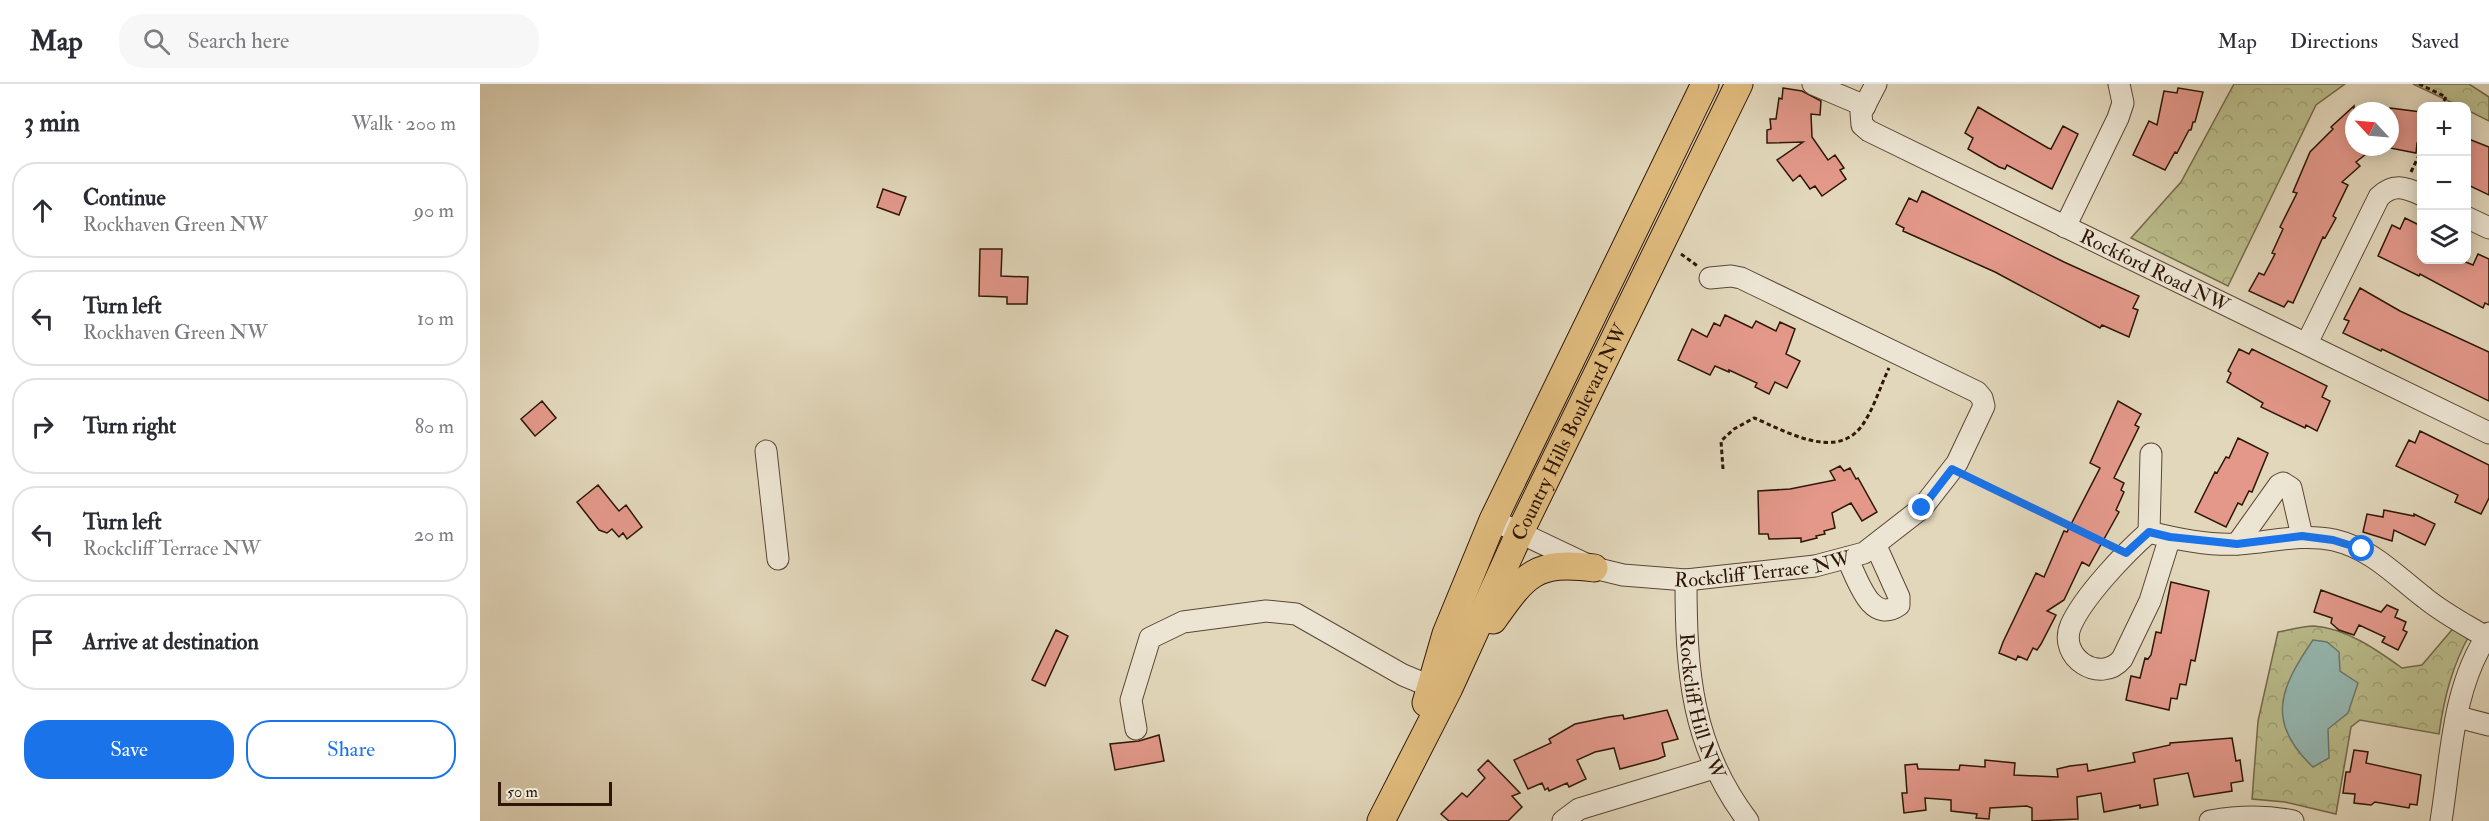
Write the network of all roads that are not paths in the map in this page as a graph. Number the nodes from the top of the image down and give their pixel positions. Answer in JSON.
{"nodes":[{"id":1,"x":1705,"y":84,"type":"edge"},
{"id":2,"x":1739,"y":84,"type":"edge"},
{"id":3,"x":1813,"y":84,"type":"edge"},
{"id":4,"x":1876,"y":84,"type":"edge"},
{"id":5,"x":2119,"y":84,"type":"edge"},
{"id":6,"x":1865,"y":106,"type":"junction"},
{"id":7,"x":2413,"y":191,"type":"edge"},
{"id":8,"x":2471,"y":219,"type":"edge"},
{"id":9,"x":2065,"y":227,"type":"junction"},
{"id":10,"x":2489,"y":228,"type":"edge"},
{"id":11,"x":1710,"y":278,"type":"dead end"},
{"id":12,"x":2307,"y":343,"type":"junction"},
{"id":13,"x":2489,"y":433,"type":"edge"},
{"id":14,"x":766,"y":451,"type":"dead end"},
{"id":15,"x":2151,"y":454,"type":"dead end"},
{"id":16,"x":1493,"y":520,"type":"junction"},
{"id":17,"x":1520,"y":532,"type":"junction"},
{"id":18,"x":2149,"y":532,"type":"junction"},
{"id":19,"x":2302,"y":536,"type":"junction"},
{"id":20,"x":2170,"y":537,"type":"junction"},
{"id":21,"x":2237,"y":544,"type":"junction"},
{"id":22,"x":1876,"y":546,"type":"junction"},
{"id":23,"x":1847,"y":558,"type":"junction"},
{"id":24,"x":778,"y":559,"type":"dead end"},
{"id":25,"x":1594,"y":568,"type":"junction"},
{"id":26,"x":1686,"y":580,"type":"junction"},
{"id":27,"x":2487,"y":635,"type":"edge"},
{"id":28,"x":1446,"y":681,"type":"junction"},
{"id":29,"x":2458,"y":717,"type":"junction"},
{"id":30,"x":2489,"y":725,"type":"edge"},
{"id":31,"x":1136,"y":729,"type":"dead end"},
{"id":32,"x":1714,"y":768,"type":"junction"},
{"id":33,"x":1381,"y":821,"type":"edge"},
{"id":34,"x":1563,"y":821,"type":"edge"},
{"id":35,"x":1748,"y":821,"type":"edge"},
{"id":36,"x":2210,"y":821,"type":"edge"},
{"id":37,"x":2293,"y":821,"type":"edge"},
{"id":38,"x":2441,"y":821,"type":"edge"}],
"edges":[{"from":1,"to":16,"type":"main road","name":"Country Hills Boulevard NW"},
{"from":2,"to":17,"type":"main road","name":"Country Hills Boulevard NW"},
{"from":3,"to":6,"type":"street"},
{"from":4,"to":6,"type":"street"},
{"from":5,"to":9,"type":"street"},
{"from":6,"to":9,"type":"street","name":"Rockford Road NW"},
{"from":7,"to":12,"type":"street"},
{"from":8,"to":10,"type":"street"},
{"from":9,"to":12,"type":"street","name":"Rockford Road NW"},
{"from":11,"to":22,"type":"street","name":"Rockcliff Terrace NW"},
{"from":12,"to":13,"type":"street","name":"Rockford Road NW"},
{"from":14,"to":24,"type":"street"},
{"from":15,"to":18,"type":"street"},
{"from":16,"to":17,"type":"street","name":"Rockcliff Terrace NW"},
{"from":16,"to":28,"type":"main road","name":"Country Hills Boulevard NW"},
{"from":17,"to":25,"type":"street","name":"Rockcliff Terrace NW"},
{"from":17,"to":28,"type":"main road","name":"Country Hills Boulevard NW"},
{"from":18,"to":20,"type":"street"},
{"from":18,"to":20,"type":"street"},
{"from":19,"to":21,"type":"street"},
{"from":19,"to":21,"type":"street"},
{"from":19,"to":27,"type":"street"},
{"from":20,"to":21,"type":"street"},
{"from":22,"to":23,"type":"street","name":"Rockcliff Terrace NW"},
{"from":22,"to":23,"type":"street"},
{"from":23,"to":26,"type":"street","name":"Rockcliff Terrace NW"},
{"from":25,"to":26,"type":"street","name":"Rockcliff Terrace NW"},
{"from":25,"to":28,"type":"main road"},
{"from":26,"to":32,"type":"street","name":"Rockcliff Hill NW"},
{"from":27,"to":29,"type":"street"},
{"from":28,"to":31,"type":"street"},
{"from":28,"to":33,"type":"main road","name":"Country Hills Boulevard NW"},
{"from":29,"to":30,"type":"street"},
{"from":29,"to":38,"type":"street"},
{"from":32,"to":34,"type":"street"},
{"from":32,"to":35,"type":"street","name":"Rockcliff Hill NW"},
{"from":36,"to":37,"type":"street"}]}
